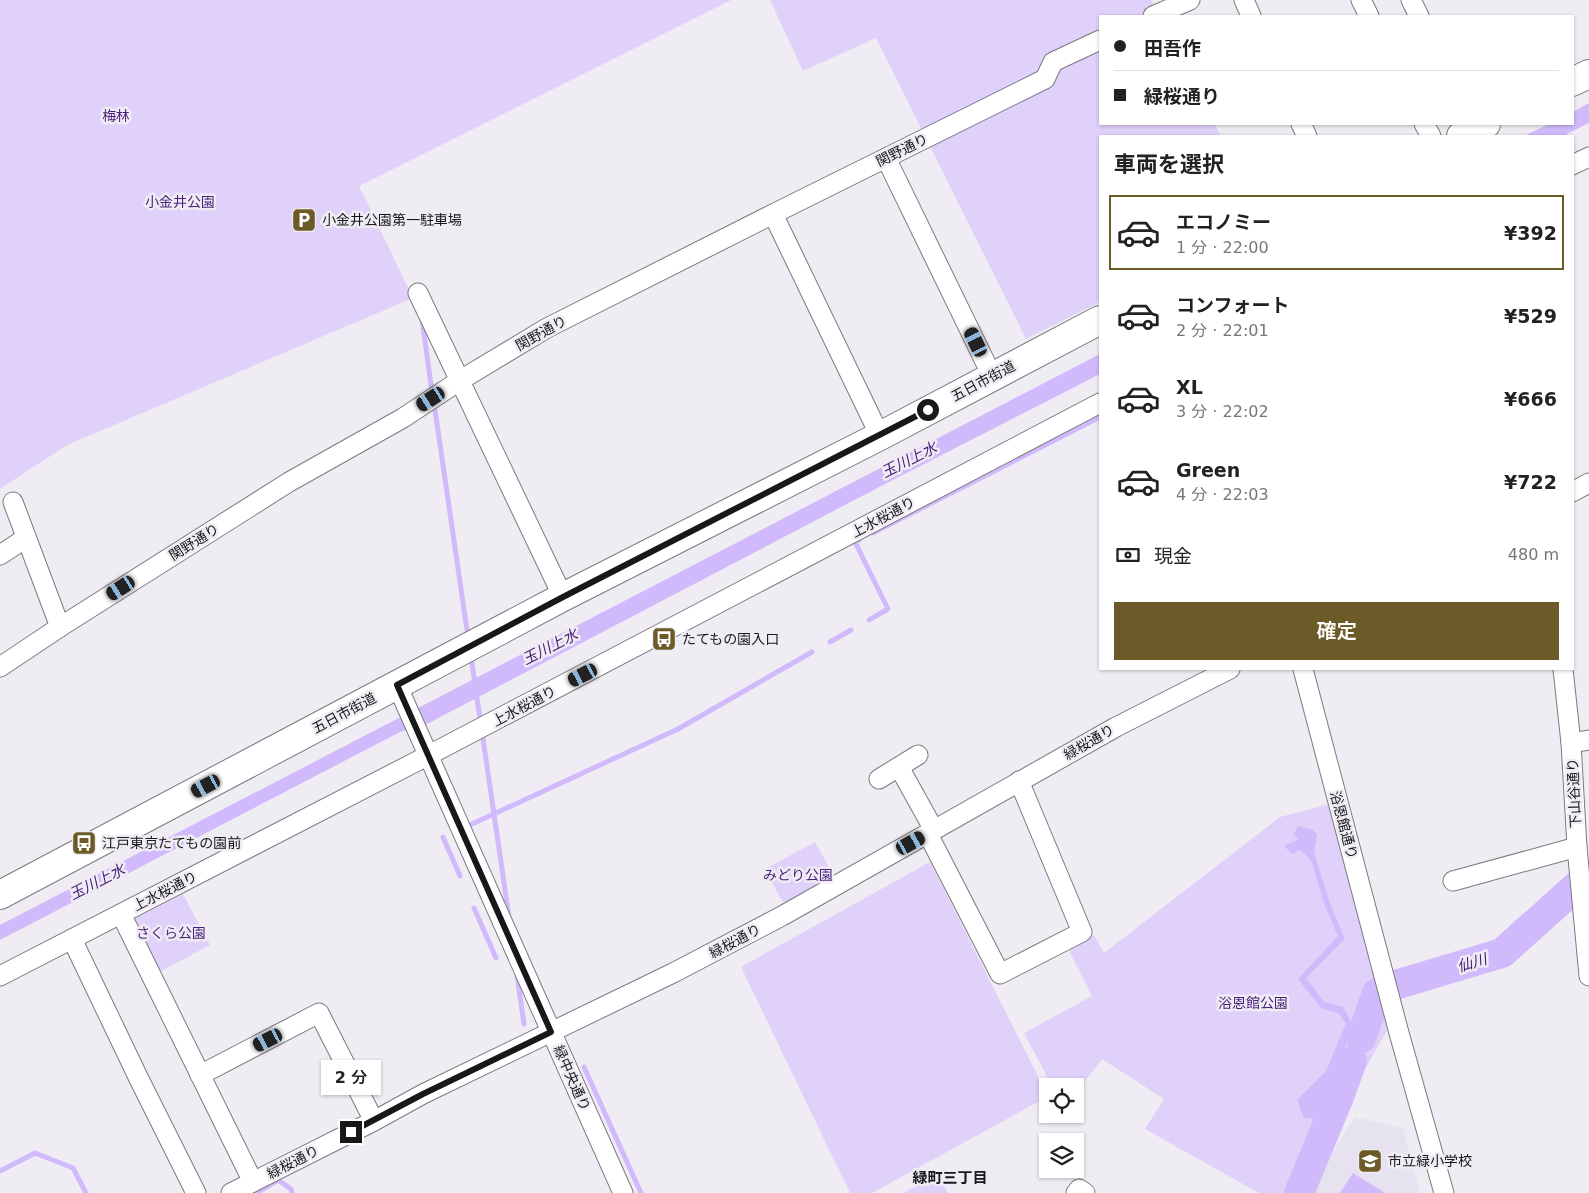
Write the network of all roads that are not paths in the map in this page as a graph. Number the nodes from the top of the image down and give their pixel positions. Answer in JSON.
{"nodes":[{"id":1,"x":1190,"y":0,"type":"edge"},
{"id":2,"x":1244,"y":0,"type":"edge"},
{"id":3,"x":1361,"y":0,"type":"edge"},
{"id":4,"x":1411,"y":0,"type":"edge"},
{"id":5,"x":1155,"y":15,"type":"edge"},
{"id":6,"x":1251,"y":15,"type":"edge"},
{"id":7,"x":1369,"y":15,"type":"edge"},
{"id":8,"x":1418,"y":15,"type":"edge"},
{"id":9,"x":1099,"y":40,"type":"edge"},
{"id":10,"x":1589,"y":74,"type":"edge"},
{"id":11,"x":1574,"y":81,"type":"edge"},
{"id":12,"x":1589,"y":157,"type":"edge"},
{"id":13,"x":886,"y":158,"type":"junction"},
{"id":14,"x":1574,"y":164,"type":"edge"},
{"id":15,"x":773,"y":214,"type":"junction"},
{"id":16,"x":418,"y":293,"type":"dead end"},
{"id":17,"x":1099,"y":321,"type":"edge"},
{"id":18,"x":992,"y":376,"type":"junction"},
{"id":19,"x":459,"y":381,"type":"junction"},
{"id":20,"x":1099,"y":404,"type":"edge"},
{"id":21,"x":880,"y":436,"type":"junction"},
{"id":22,"x":1589,"y":483,"type":"edge"},
{"id":23,"x":1574,"y":491,"type":"edge"},
{"id":24,"x":12,"y":502,"type":"dead end"},
{"id":25,"x":26,"y":538,"type":"junction"},
{"id":26,"x":0,"y":555,"type":"edge"},
{"id":27,"x":563,"y":597,"type":"junction"},
{"id":28,"x":60,"y":627,"type":"junction"},
{"id":29,"x":0,"y":667,"type":"edge"},
{"id":30,"x":1228,"y":670,"type":"edge"},
{"id":31,"x":1303,"y":670,"type":"edge"},
{"id":32,"x":1563,"y":670,"type":"edge"},
{"id":33,"x":399,"y":690,"type":"junction"},
{"id":34,"x":1580,"y":742,"type":"edge"},
{"id":35,"x":427,"y":749,"type":"junction"},
{"id":36,"x":918,"y":755,"type":"dead end"},
{"id":37,"x":899,"y":767,"type":"junction"},
{"id":38,"x":879,"y":779,"type":"dead end"},
{"id":39,"x":1019,"y":781,"type":"junction"},
{"id":40,"x":931,"y":832,"type":"junction"},
{"id":41,"x":1578,"y":855,"type":"junction"},
{"id":42,"x":1453,"y":881,"type":"dead end"},
{"id":43,"x":7,"y":891,"type":"edge"},
{"id":44,"x":121,"y":914,"type":"junction"},
{"id":45,"x":72,"y":939,"type":"junction"},
{"id":46,"x":0,"y":976,"type":"edge"},
{"id":47,"x":1589,"y":976,"type":"edge"},
{"id":48,"x":551,"y":1032,"type":"junction"},
{"id":49,"x":200,"y":1074,"type":"junction"},
{"id":50,"x":374,"y":1121,"type":"junction"},
{"id":51,"x":243,"y":1189,"type":"edge"},
{"id":52,"x":196,"y":1193,"type":"edge"},
{"id":53,"x":623,"y":1193,"type":"edge"},
{"id":54,"x":1076,"y":1193,"type":"edge"},
{"id":55,"x":1085,"y":1193,"type":"edge"},
{"id":56,"x":1444,"y":1193,"type":"edge"}],
"edges":[{"from":1,"to":5,"type":"street"},
{"from":2,"to":6,"type":"street"},
{"from":3,"to":7,"type":"street"},
{"from":4,"to":8,"type":"street"},
{"from":9,"to":13,"type":"street","name":"関野通り"},
{"from":10,"to":11,"type":"main road"},
{"from":12,"to":14,"type":"street"},
{"from":13,"to":15,"type":"street","name":"関野通り"},
{"from":13,"to":18,"type":"street"},
{"from":15,"to":19,"type":"street","name":"関野通り"},
{"from":15,"to":21,"type":"street"},
{"from":16,"to":19,"type":"street"},
{"from":17,"to":18,"type":"main road","name":"五日市街道"},
{"from":18,"to":21,"type":"main road","name":"五日市街道"},
{"from":19,"to":27,"type":"street"},
{"from":19,"to":28,"type":"street","name":"関野通り"},
{"from":20,"to":35,"type":"street","name":"上水桜通り"},
{"from":21,"to":27,"type":"main road","name":"五日市街道"},
{"from":22,"to":23,"type":"street"},
{"from":24,"to":25,"type":"street"},
{"from":25,"to":26,"type":"street"},
{"from":25,"to":28,"type":"street"},
{"from":27,"to":33,"type":"main road","name":"五日市街道"},
{"from":28,"to":29,"type":"street","name":"関野通り"},
{"from":30,"to":39,"type":"street","name":"緑桜通り"},
{"from":31,"to":56,"type":"street","name":"浴恩館通り"},
{"from":32,"to":34,"type":"street","name":"下山谷通り"},
{"from":33,"to":35,"type":"street","name":"緑中央通り"},
{"from":33,"to":43,"type":"main road","name":"五日市街道"},
{"from":34,"to":41,"type":"street","name":"下山谷通り"},
{"from":35,"to":44,"type":"street","name":"上水桜通り"},
{"from":35,"to":48,"type":"street","name":"緑中央通り"},
{"from":36,"to":37,"type":"street"},
{"from":37,"to":38,"type":"street"},
{"from":37,"to":40,"type":"street"},
{"from":39,"to":40,"type":"street","name":"緑桜通り"},
{"from":39,"to":40,"type":"street"},
{"from":40,"to":48,"type":"street","name":"緑桜通り"},
{"from":41,"to":42,"type":"street"},
{"from":41,"to":47,"type":"street","name":"下山谷通り"},
{"from":44,"to":45,"type":"street","name":"上水桜通り"},
{"from":44,"to":49,"type":"street"},
{"from":45,"to":46,"type":"street","name":"上水桜通り"},
{"from":45,"to":52,"type":"street"},
{"from":48,"to":50,"type":"street","name":"緑桜通り"},
{"from":48,"to":53,"type":"street","name":"緑中央通り"},
{"from":49,"to":50,"type":"street"},
{"from":49,"to":51,"type":"street"},
{"from":50,"to":51,"type":"street","name":"緑桜通り"},
{"from":54,"to":55,"type":"street"}]}
